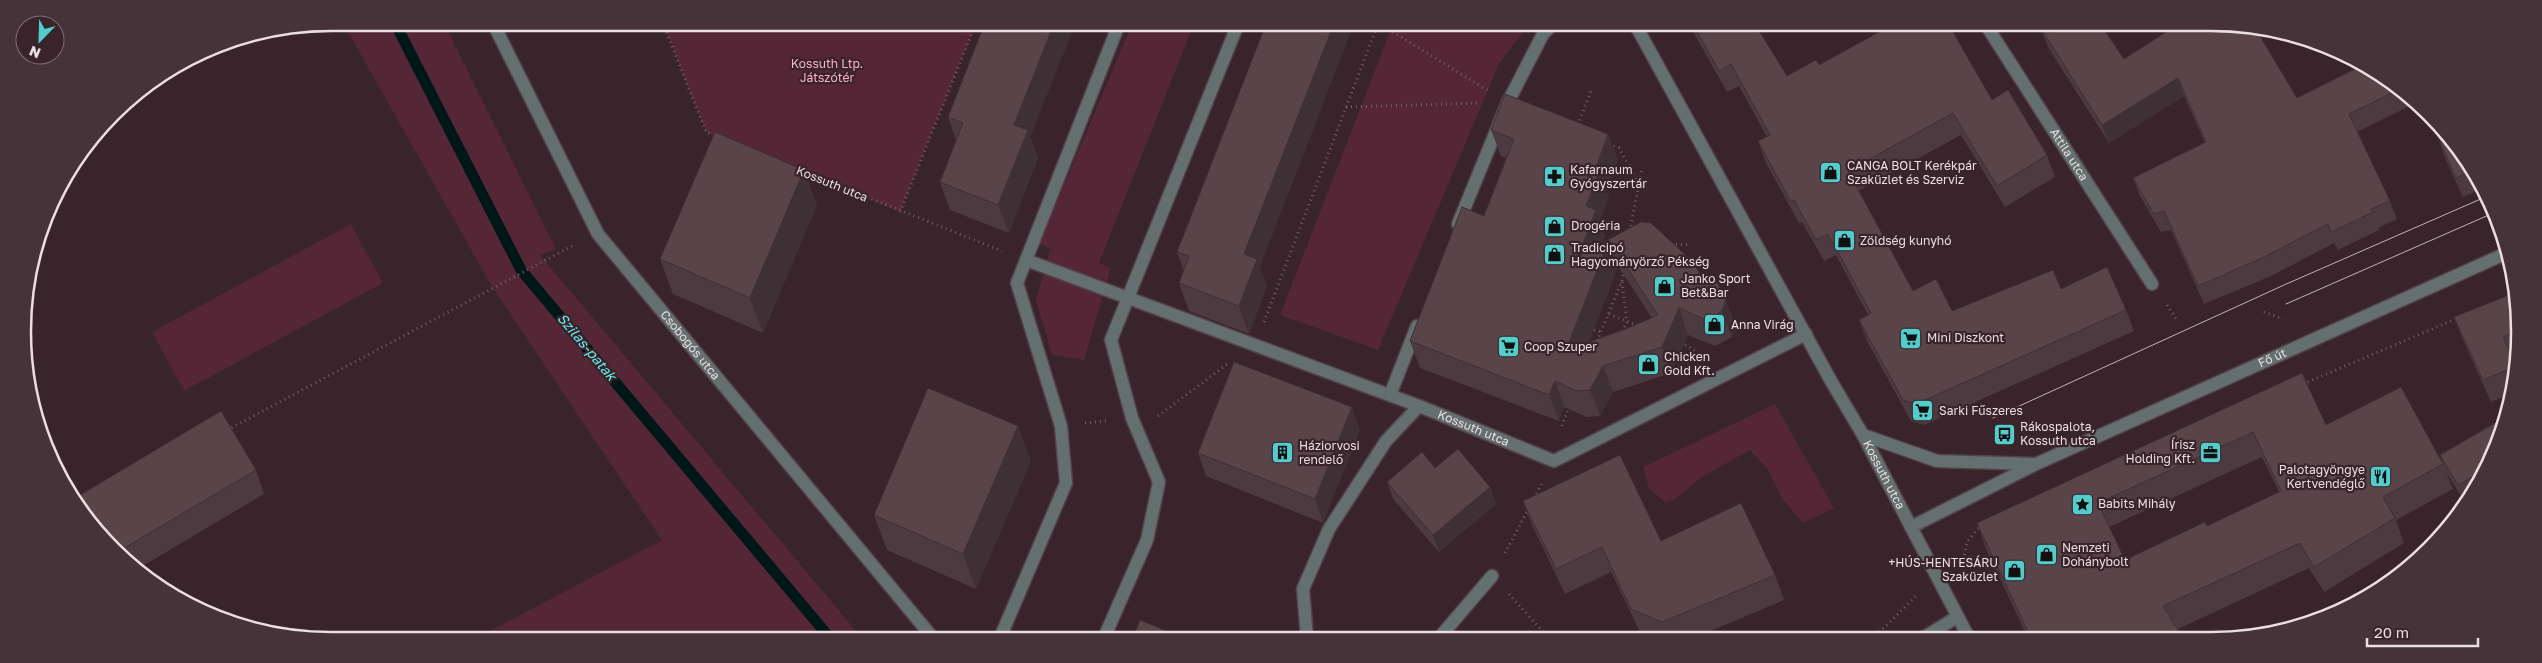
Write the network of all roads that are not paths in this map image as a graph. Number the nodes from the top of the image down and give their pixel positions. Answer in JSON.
{"nodes":[{"id":1,"x":497,"y":31,"type":"edge"},
{"id":2,"x":1116,"y":31,"type":"edge"},
{"id":3,"x":1235,"y":31,"type":"edge"},
{"id":4,"x":1546,"y":31,"type":"edge"},
{"id":5,"x":1639,"y":31,"type":"edge"},
{"id":6,"x":1990,"y":31,"type":"edge"},
{"id":7,"x":1452,"y":239,"type":"edge"},
{"id":8,"x":2501,"y":255,"type":"edge"},
{"id":9,"x":1026,"y":260,"type":"junction"},
{"id":10,"x":2152,"y":284,"type":"dead end"},
{"id":11,"x":1127,"y":299,"type":"junction"},
{"id":12,"x":1422,"y":312,"type":"edge"},
{"id":13,"x":1806,"y":334,"type":"junction"},
{"id":14,"x":1390,"y":395,"type":"junction"},
{"id":15,"x":1419,"y":406,"type":"junction"},
{"id":16,"x":1863,"y":435,"type":"junction"},
{"id":17,"x":2036,"y":464,"type":"junction"},
{"id":18,"x":1911,"y":527,"type":"junction"},
{"id":19,"x":1492,"y":576,"type":"road end"},
{"id":20,"x":1958,"y":617,"type":"junction"},
{"id":21,"x":928,"y":632,"type":"edge"},
{"id":22,"x":1003,"y":632,"type":"edge"},
{"id":23,"x":1107,"y":632,"type":"edge"},
{"id":24,"x":1307,"y":632,"type":"edge"},
{"id":25,"x":1444,"y":632,"type":"edge"},
{"id":26,"x":1933,"y":632,"type":"edge"},
{"id":27,"x":1966,"y":632,"type":"edge"}],
"edges":[{"from":1,"to":21,"type":"street","name":"Csobogós utca"},
{"from":2,"to":9,"type":"street"},
{"from":3,"to":11,"type":"street"},
{"from":4,"to":7,"type":"street"},
{"from":5,"to":13,"type":"street","name":"Kossuth utca"},
{"from":6,"to":10,"type":"street","name":"Attila utca"},
{"from":8,"to":17,"type":"street","name":"Fő út"},
{"from":9,"to":11,"type":"street","name":"Kossuth utca"},
{"from":9,"to":22,"type":"street"},
{"from":11,"to":14,"type":"street","name":"Kossuth utca"},
{"from":11,"to":23,"type":"street"},
{"from":12,"to":14,"type":"street"},
{"from":13,"to":15,"type":"street","name":"Kossuth utca"},
{"from":13,"to":16,"type":"street","name":"Kossuth utca"},
{"from":14,"to":15,"type":"street","name":"Kossuth utca"},
{"from":15,"to":24,"type":"street"},
{"from":16,"to":17,"type":"street","name":"Fő út"},
{"from":16,"to":18,"type":"street","name":"Kossuth utca"},
{"from":17,"to":18,"type":"street","name":"Fő út"},
{"from":18,"to":20,"type":"street","name":"Kossuth utca"},
{"from":19,"to":25,"type":"street"},
{"from":20,"to":26,"type":"street"},
{"from":20,"to":27,"type":"street","name":"Kossuth utca"}]}
